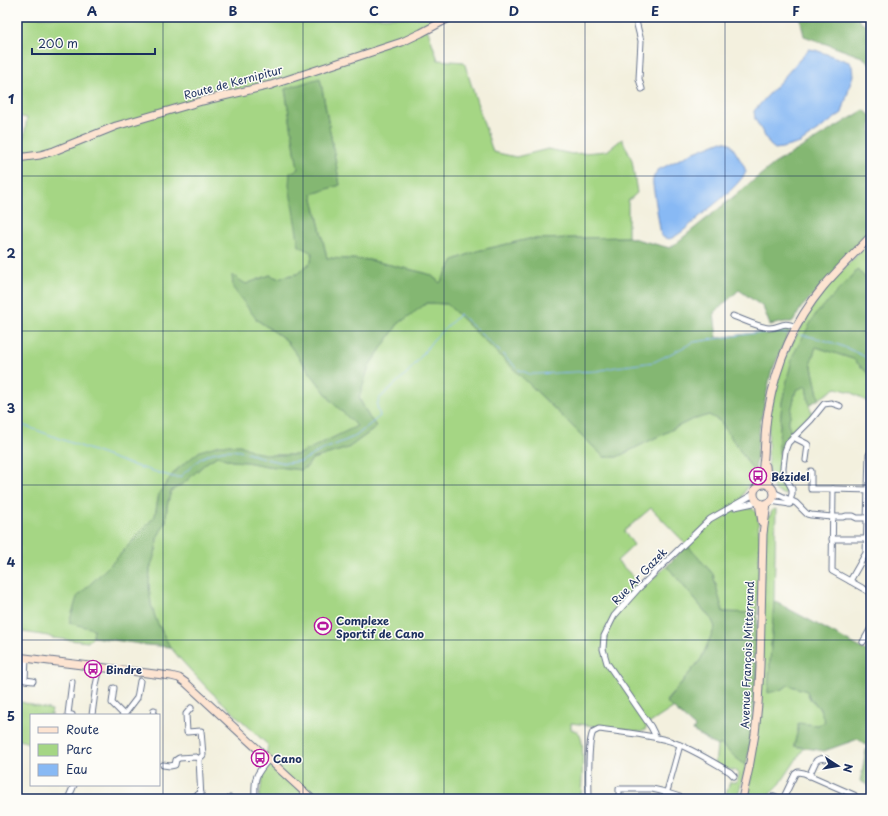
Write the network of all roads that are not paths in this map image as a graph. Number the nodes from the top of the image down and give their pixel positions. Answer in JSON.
{"nodes":[{"id":1,"x":451,"y":17,"type":"edge"},
{"id":2,"x":634,"y":17,"type":"edge"},
{"id":3,"x":642,"y":89,"type":"dead end"},
{"id":4,"x":17,"y":158,"type":"edge"},
{"id":5,"x":871,"y":236,"type":"edge"},
{"id":6,"x":733,"y":316,"type":"dead end"},
{"id":7,"x":796,"y":327,"type":"junction"},
{"id":8,"x":840,"y":406,"type":"dead end"},
{"id":9,"x":794,"y":437,"type":"junction"},
{"id":10,"x":871,"y":451,"type":"edge"},
{"id":11,"x":764,"y":458,"type":"junction"},
{"id":12,"x":806,"y":460,"type":"dead end"},
{"id":13,"x":811,"y":471,"type":"dead end"},
{"id":14,"x":758,"y":486,"type":"junction"},
{"id":15,"x":771,"y":489,"type":"junction"},
{"id":16,"x":833,"y":489,"type":"junction"},
{"id":17,"x":869,"y":490,"type":"edge"},
{"id":18,"x":754,"y":494,"type":"junction"},
{"id":19,"x":759,"y":502,"type":"junction"},
{"id":20,"x":769,"y":502,"type":"junction"},
{"id":21,"x":789,"y":502,"type":"junction"},
{"id":22,"x":730,"y":508,"type":"junction"},
{"id":23,"x":832,"y":517,"type":"junction"},
{"id":24,"x":869,"y":518,"type":"edge"},
{"id":25,"x":763,"y":534,"type":"junction"},
{"id":26,"x":832,"y":539,"type":"junction"},
{"id":27,"x":869,"y":539,"type":"edge"},
{"id":28,"x":850,"y":581,"type":"junction"},
{"id":29,"x":871,"y":593,"type":"edge"},
{"id":30,"x":871,"y":629,"type":"edge"},
{"id":31,"x":863,"y":642,"type":"dead end"},
{"id":32,"x":17,"y":657,"type":"edge"},
{"id":33,"x":26,"y":658,"type":"junction"},
{"id":34,"x":100,"y":667,"type":"junction"},
{"id":35,"x":33,"y":681,"type":"dead end"},
{"id":36,"x":140,"y":681,"type":"dead end"},
{"id":37,"x":72,"y":682,"type":"dead end"},
{"id":38,"x":114,"y":688,"type":"dead end"},
{"id":39,"x":190,"y":708,"type":"dead end"},
{"id":40,"x":68,"y":714,"type":"edge"},
{"id":41,"x":92,"y":714,"type":"edge"},
{"id":42,"x":123,"y":714,"type":"edge"},
{"id":43,"x":125,"y":714,"type":"edge"},
{"id":44,"x":655,"y":737,"type":"junction"},
{"id":45,"x":680,"y":745,"type":"junction"},
{"id":46,"x":199,"y":759,"type":"junction"},
{"id":47,"x":269,"y":759,"type":"junction"},
{"id":48,"x":826,"y":759,"type":"dead end"},
{"id":49,"x":163,"y":765,"type":"dead end"},
{"id":50,"x":734,"y":776,"type":"dead end"},
{"id":51,"x":809,"y":776,"type":"junction"},
{"id":52,"x":74,"y":786,"type":"edge"},
{"id":53,"x":201,"y":793,"type":"junction"},
{"id":54,"x":667,"y":793,"type":"junction"},
{"id":55,"x":854,"y":795,"type":"dead end"},
{"id":56,"x":774,"y":796,"type":"dead end"},
{"id":57,"x":68,"y":799,"type":"edge"},
{"id":58,"x":189,"y":799,"type":"edge"},
{"id":59,"x":201,"y":799,"type":"edge"},
{"id":60,"x":255,"y":799,"type":"edge"},
{"id":61,"x":312,"y":799,"type":"edge"},
{"id":62,"x":590,"y":799,"type":"edge"},
{"id":63,"x":619,"y":799,"type":"edge"},
{"id":64,"x":664,"y":799,"type":"edge"},
{"id":65,"x":686,"y":799,"type":"edge"},
{"id":66,"x":742,"y":799,"type":"edge"},
{"id":67,"x":782,"y":799,"type":"edge"}],
"edges":[{"from":1,"to":4,"type":"main road","name":"Route de Kernipitur"},
{"from":2,"to":3,"type":"street"},
{"from":5,"to":7,"type":"main road"},
{"from":6,"to":7,"type":"street"},
{"from":7,"to":11,"type":"main road"},
{"from":8,"to":9,"type":"street"},
{"from":9,"to":12,"type":"street"},
{"from":9,"to":21,"type":"street"},
{"from":10,"to":17,"type":"street"},
{"from":11,"to":14,"type":"main road"},
{"from":11,"to":15,"type":"main road"},
{"from":13,"to":16,"type":"street"},
{"from":14,"to":15,"type":"main road"},
{"from":14,"to":18,"type":"main road"},
{"from":15,"to":20,"type":"main road"},
{"from":15,"to":21,"type":"street"},
{"from":16,"to":17,"type":"street"},
{"from":16,"to":23,"type":"street"},
{"from":17,"to":24,"type":"street"},
{"from":18,"to":19,"type":"main road"},
{"from":18,"to":22,"type":"street","name":"Rue Ar Gazek"},
{"from":19,"to":20,"type":"main road"},
{"from":19,"to":22,"type":"street","name":"Rue Ar Gazek"},
{"from":19,"to":25,"type":"main road","name":"Avenue François Mitterrand"},
{"from":20,"to":21,"type":"street"},
{"from":20,"to":25,"type":"main road","name":"Avenue François Mitterrand"},
{"from":21,"to":23,"type":"street"},
{"from":22,"to":44,"type":"street","name":"Rue Ar Gazek"},
{"from":23,"to":24,"type":"street"},
{"from":23,"to":26,"type":"street"},
{"from":24,"to":27,"type":"street"},
{"from":25,"to":66,"type":"main road","name":"Avenue François Mitterrand"},
{"from":26,"to":27,"type":"street"},
{"from":26,"to":28,"type":"street"},
{"from":27,"to":28,"type":"street"},
{"from":28,"to":29,"type":"street"},
{"from":30,"to":31,"type":"street"},
{"from":32,"to":33,"type":"main road"},
{"from":33,"to":34,"type":"main road"},
{"from":33,"to":35,"type":"street"},
{"from":34,"to":41,"type":"street"},
{"from":34,"to":47,"type":"main road"},
{"from":36,"to":43,"type":"street"},
{"from":37,"to":40,"type":"street"},
{"from":38,"to":42,"type":"street"},
{"from":39,"to":46,"type":"street"},
{"from":44,"to":45,"type":"street"},
{"from":44,"to":62,"type":"street"},
{"from":45,"to":50,"type":"street"},
{"from":45,"to":54,"type":"street"},
{"from":46,"to":49,"type":"street"},
{"from":46,"to":53,"type":"street"},
{"from":47,"to":60,"type":"street"},
{"from":47,"to":61,"type":"main road"},
{"from":48,"to":51,"type":"street"},
{"from":51,"to":55,"type":"street"},
{"from":51,"to":67,"type":"street"},
{"from":52,"to":57,"type":"street"},
{"from":53,"to":58,"type":"street"},
{"from":53,"to":59,"type":"street"},
{"from":54,"to":63,"type":"street"},
{"from":54,"to":64,"type":"street"},
{"from":54,"to":65,"type":"street"},
{"from":56,"to":67,"type":"street"}]}
